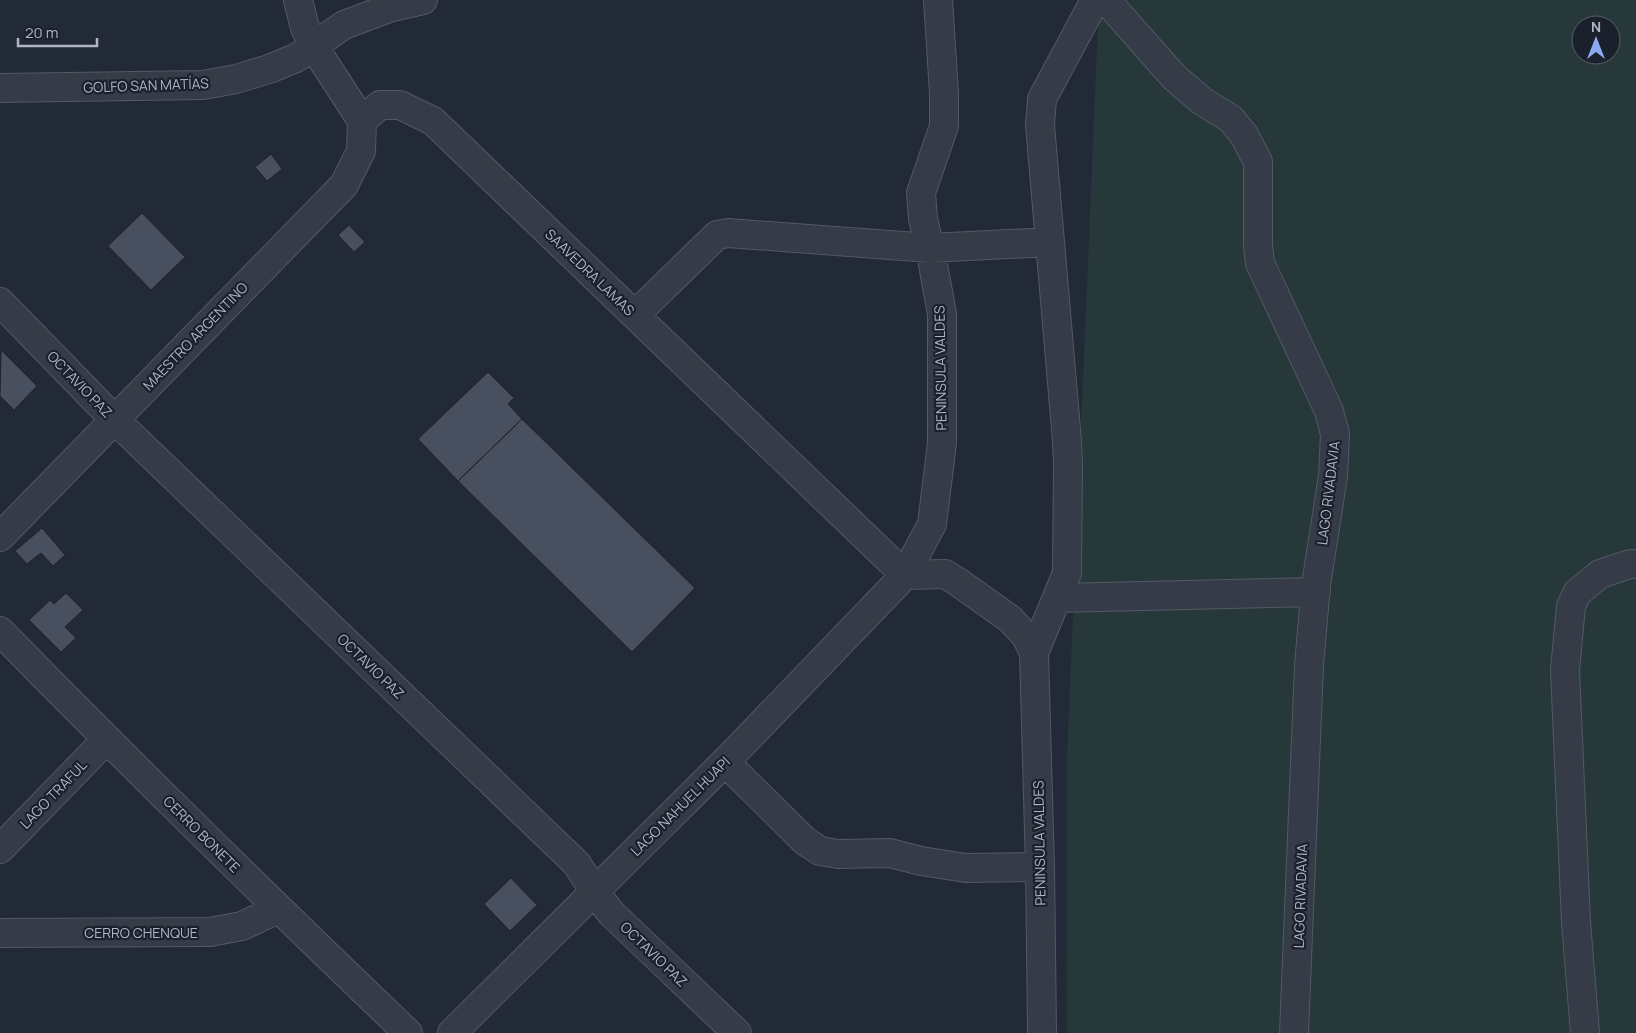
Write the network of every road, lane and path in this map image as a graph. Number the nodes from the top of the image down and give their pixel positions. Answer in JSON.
{"nodes":[{"id":1,"x":298,"y":0,"type":"edge"},
{"id":2,"x":423,"y":0,"type":"edge"},
{"id":3,"x":938,"y":0,"type":"edge"},
{"id":4,"x":1095,"y":0,"type":"edge"},
{"id":5,"x":1106,"y":0,"type":"edge"},
{"id":6,"x":314,"y":46,"type":"junction"},
{"id":7,"x":0,"y":88,"type":"edge"},
{"id":8,"x":362,"y":121,"type":"junction"},
{"id":9,"x":1050,"y":242,"type":"junction"},
{"id":10,"x":930,"y":248,"type":"junction"},
{"id":11,"x":0,"y":302,"type":"edge"},
{"id":12,"x":635,"y":315,"type":"junction"},
{"id":13,"x":114,"y":419,"type":"junction"},
{"id":14,"x":0,"y":537,"type":"edge"},
{"id":15,"x":1636,"y":564,"type":"edge"},
{"id":16,"x":906,"y":574,"type":"junction"},
{"id":17,"x":1316,"y":592,"type":"junction"},
{"id":18,"x":1057,"y":598,"type":"junction"},
{"id":19,"x":0,"y":631,"type":"edge"},
{"id":20,"x":1034,"y":653,"type":"junction"},
{"id":21,"x":106,"y":740,"type":"junction"},
{"id":22,"x":725,"y":762,"type":"junction"},
{"id":23,"x":0,"y":849,"type":"edge"},
{"id":24,"x":1040,"y":867,"type":"junction"},
{"id":25,"x":594,"y":891,"type":"junction"},
{"id":26,"x":278,"y":909,"type":"junction"},
{"id":27,"x":0,"y":933,"type":"edge"},
{"id":28,"x":408,"y":1033,"type":"edge"},
{"id":29,"x":452,"y":1033,"type":"edge"},
{"id":30,"x":737,"y":1033,"type":"edge"},
{"id":31,"x":1042,"y":1033,"type":"edge"},
{"id":32,"x":1294,"y":1033,"type":"edge"},
{"id":33,"x":1585,"y":1033,"type":"edge"}],
"edges":[{"from":1,"to":6,"type":"street"},
{"from":2,"to":6,"type":"street","name":"GOLFO SAN MATÍAS"},
{"from":3,"to":10,"type":"street","name":"PENINSULA VALDES"},
{"from":4,"to":9,"type":"street","name":"PENINSULA VALDES"},
{"from":5,"to":17,"type":"street","name":"LAGO RIVADAVIA"},
{"from":6,"to":7,"type":"street","name":"GOLFO SAN MATÍAS"},
{"from":6,"to":8,"type":"street"},
{"from":8,"to":12,"type":"street","name":"SAAVEDRA LAMAS"},
{"from":8,"to":13,"type":"street","name":"MAESTRO ARGENTINO"},
{"from":9,"to":10,"type":"street"},
{"from":9,"to":18,"type":"street","name":"PENINSULA VALDES"},
{"from":10,"to":12,"type":"street"},
{"from":10,"to":16,"type":"street","name":"PENINSULA VALDES"},
{"from":11,"to":13,"type":"street","name":"OCTAVIO PAZ"},
{"from":12,"to":16,"type":"street","name":"SAAVEDRA LAMAS"},
{"from":13,"to":14,"type":"street","name":"MAESTRO ARGENTINO"},
{"from":13,"to":25,"type":"street","name":"OCTAVIO PAZ"},
{"from":15,"to":33,"type":"street"},
{"from":16,"to":20,"type":"street","name":"PENINSULA VALDES"},
{"from":16,"to":22,"type":"street","name":"LAGO NAHUEL HUAPI"},
{"from":17,"to":18,"type":"street"},
{"from":17,"to":32,"type":"street","name":"LAGO RIVADAVIA"},
{"from":18,"to":20,"type":"street","name":"PENINSULA VALDES"},
{"from":19,"to":21,"type":"street","name":"CERRO BONETE"},
{"from":20,"to":24,"type":"street","name":"PENINSULA VALDES"},
{"from":21,"to":23,"type":"street","name":"LAGO TRAFUL"},
{"from":21,"to":26,"type":"street","name":"CERRO BONETE"},
{"from":22,"to":24,"type":"street"},
{"from":22,"to":25,"type":"street","name":"LAGO NAHUEL HUAPI"},
{"from":24,"to":31,"type":"street","name":"PENINSULA VALDES"},
{"from":25,"to":29,"type":"street","name":"LAGO NAHUEL HUAPI"},
{"from":25,"to":30,"type":"street","name":"OCTAVIO PAZ"},
{"from":26,"to":27,"type":"street","name":"CERRO CHENQUE"},
{"from":26,"to":28,"type":"street","name":"CERRO BONETE"}]}
